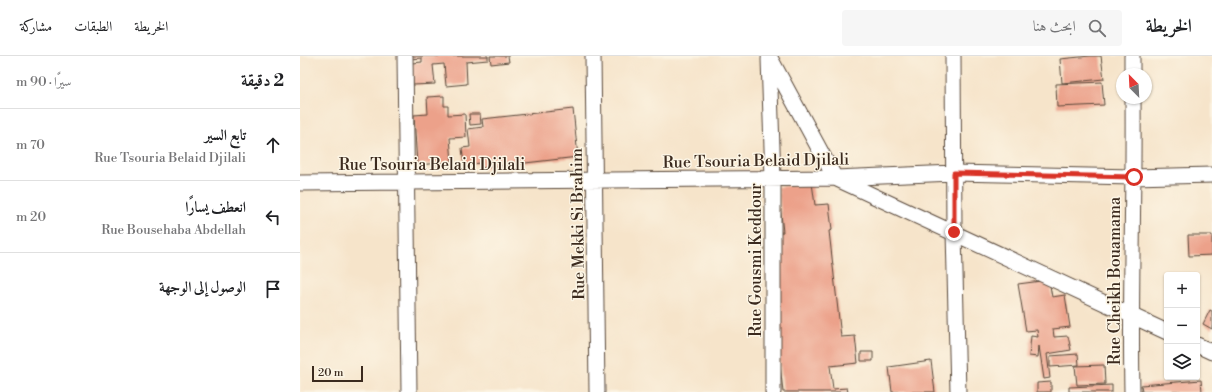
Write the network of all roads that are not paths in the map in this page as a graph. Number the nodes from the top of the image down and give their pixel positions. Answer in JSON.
{"nodes":[{"id":1,"x":406,"y":56,"type":"edge"},
{"id":2,"x":593,"y":56,"type":"edge"},
{"id":3,"x":769,"y":56,"type":"edge"},
{"id":4,"x":953,"y":56,"type":"edge"},
{"id":5,"x":1132,"y":56,"type":"edge"},
{"id":6,"x":1132,"y":68,"type":"edge"},
{"id":7,"x":1132,"y":104,"type":"edge"},
{"id":8,"x":954,"y":173,"type":"junction"},
{"id":9,"x":1212,"y":175,"type":"edge"},
{"id":10,"x":1134,"y":177,"type":"junction"},
{"id":11,"x":773,"y":178,"type":"junction"},
{"id":12,"x":835,"y":178,"type":"junction"},
{"id":13,"x":594,"y":181,"type":"junction"},
{"id":14,"x":300,"y":182,"type":"edge"},
{"id":15,"x":406,"y":183,"type":"junction"},
{"id":16,"x":954,"y":232,"type":"junction"},
{"id":17,"x":1130,"y":315,"type":"junction"},
{"id":18,"x":1164,"y":331,"type":"edge"},
{"id":19,"x":1200,"y":346,"type":"edge"},
{"id":20,"x":1212,"y":352,"type":"edge"},
{"id":21,"x":409,"y":392,"type":"edge"},
{"id":22,"x":597,"y":392,"type":"edge"},
{"id":23,"x":773,"y":392,"type":"edge"},
{"id":24,"x":958,"y":392,"type":"edge"},
{"id":25,"x":1132,"y":392,"type":"edge"}],
"edges":[{"from":1,"to":15,"type":"street"},
{"from":2,"to":13,"type":"street","name":"Rue Mekki Si Brahim"},
{"from":3,"to":11,"type":"street","name":"Rue Gousmi Keddour"},
{"from":3,"to":12,"type":"street"},
{"from":4,"to":8,"type":"street"},
{"from":5,"to":6,"type":"street"},
{"from":7,"to":10,"type":"street","name":"Rue Cheikh Bouamama"},
{"from":8,"to":10,"type":"street","name":"Rue Tsouria Belaid Djilali"},
{"from":8,"to":12,"type":"street","name":"Rue Tsouria Belaid Djilali"},
{"from":8,"to":16,"type":"street"},
{"from":9,"to":10,"type":"street","name":"Rue Tsouria Belaid Djilali"},
{"from":10,"to":17,"type":"street","name":"Rue Cheikh Bouamama"},
{"from":11,"to":12,"type":"street","name":"Rue Tsouria Belaid Djilali"},
{"from":11,"to":13,"type":"street","name":"Rue Tsouria Belaid Djilali"},
{"from":11,"to":23,"type":"street","name":"Rue Gousmi Keddour"},
{"from":12,"to":16,"type":"street"},
{"from":13,"to":15,"type":"street","name":"Rue Tsouria Belaid Djilali"},
{"from":13,"to":22,"type":"street","name":"Rue Mekki Si Brahim"},
{"from":14,"to":15,"type":"street","name":"Rue Tsouria Belaid Djilali"},
{"from":15,"to":21,"type":"street"},
{"from":16,"to":17,"type":"street"},
{"from":16,"to":24,"type":"street"},
{"from":17,"to":18,"type":"street"},
{"from":17,"to":25,"type":"street","name":"Rue Cheikh Bouamama"},
{"from":19,"to":20,"type":"street"}]}
